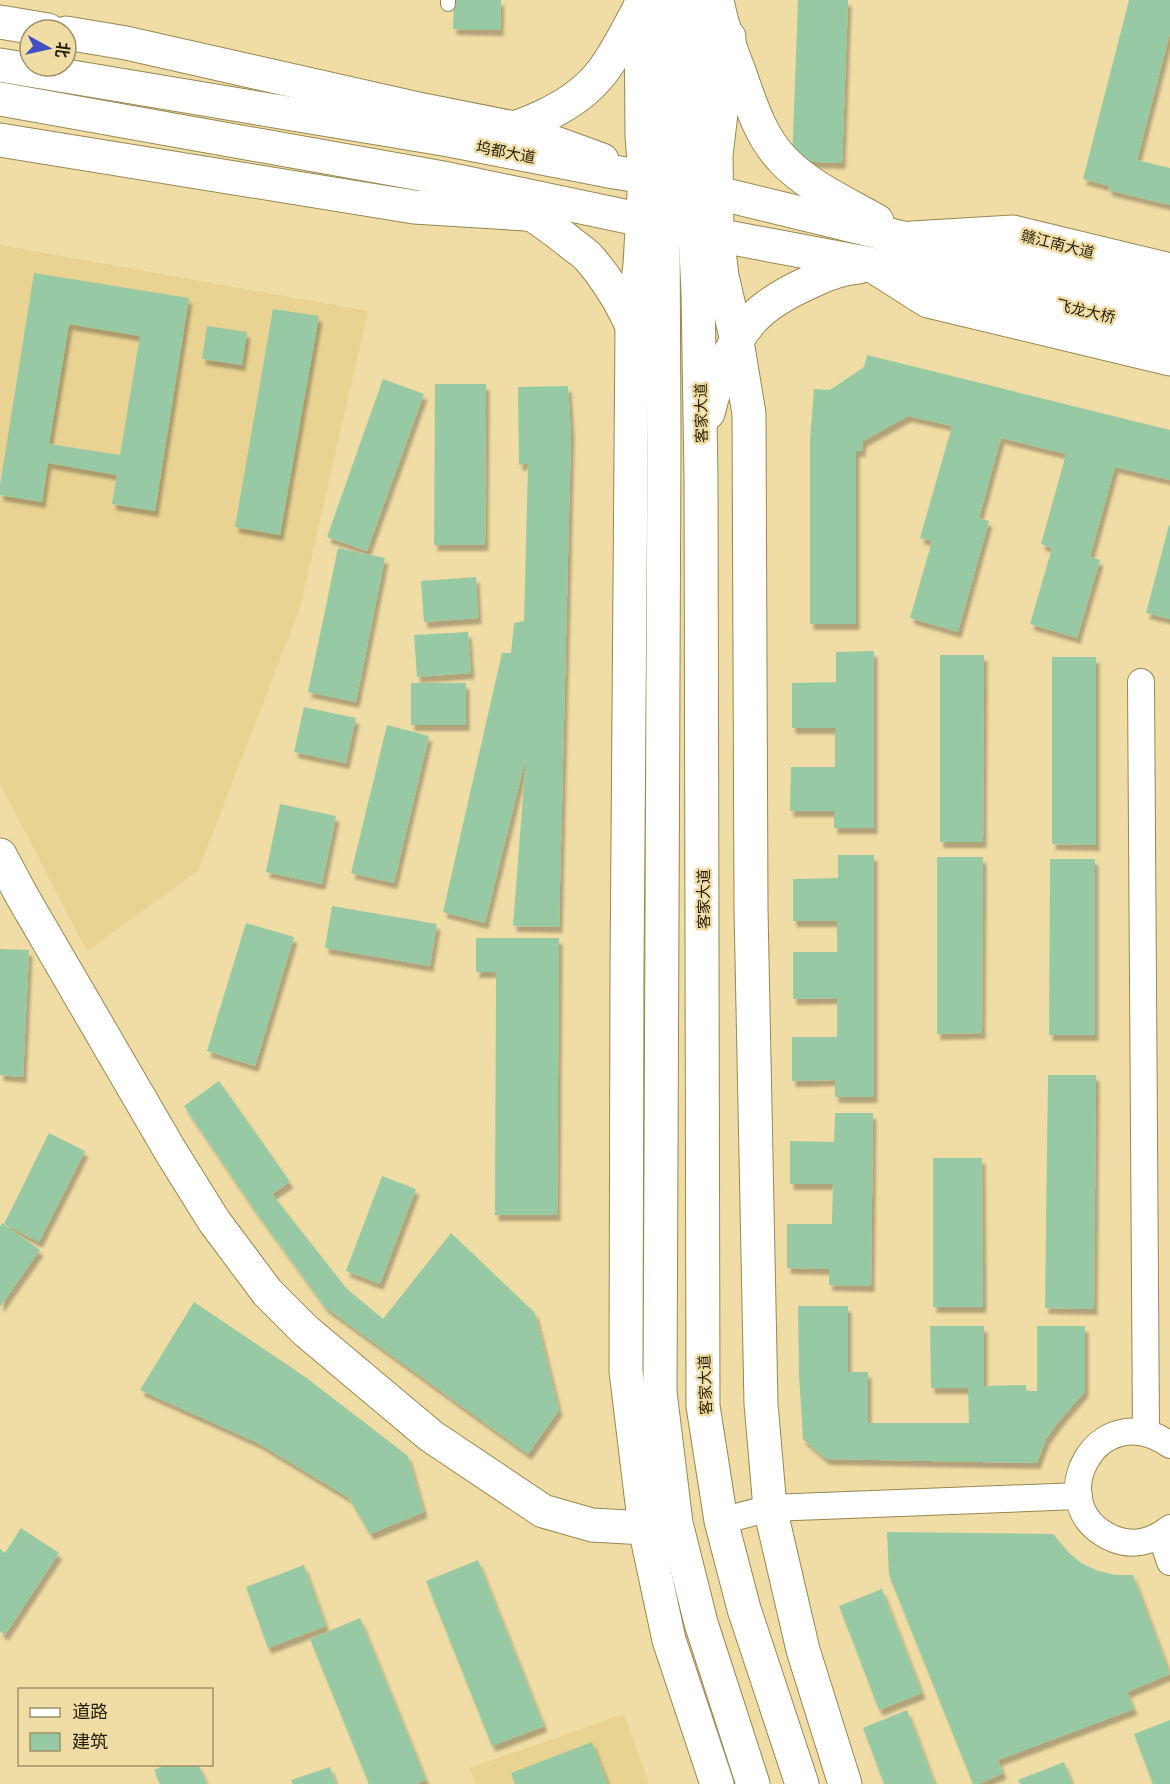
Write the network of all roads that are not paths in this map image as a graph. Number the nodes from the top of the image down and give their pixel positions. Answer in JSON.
{"nodes":[{"id":1,"x":699,"y":0,"type":"edge"},
{"id":2,"x":717,"y":0,"type":"edge"},
{"id":3,"x":728,"y":0,"type":"edge"},
{"id":4,"x":650,"y":1,"type":"edge"},
{"id":5,"x":0,"y":22,"type":"edge"},
{"id":6,"x":18,"y":25,"type":"edge"},
{"id":7,"x":78,"y":35,"type":"edge"},
{"id":8,"x":729,"y":46,"type":"junction"},
{"id":9,"x":0,"y":65,"type":"edge"},
{"id":10,"x":0,"y":99,"type":"edge"},
{"id":11,"x":514,"y":128,"type":"junction"},
{"id":12,"x":0,"y":140,"type":"edge"},
{"id":13,"x":449,"y":140,"type":"junction"},
{"id":14,"x":443,"y":178,"type":"junction"},
{"id":15,"x":673,"y":183,"type":"junction"},
{"id":16,"x":532,"y":214,"type":"junction"},
{"id":17,"x":650,"y":223,"type":"junction"},
{"id":18,"x":706,"y":233,"type":"junction"},
{"id":19,"x":907,"y":238,"type":"junction"},
{"id":20,"x":873,"y":266,"type":"junction"},
{"id":21,"x":1170,"y":270,"type":"edge"},
{"id":22,"x":1005,"y":277,"type":"junction"},
{"id":23,"x":1170,"y":302,"type":"edge"},
{"id":24,"x":632,"y":327,"type":"junction"},
{"id":25,"x":1170,"y":330,"type":"edge"},
{"id":26,"x":737,"y":341,"type":"junction"},
{"id":27,"x":1170,"y":359,"type":"edge"},
{"id":28,"x":664,"y":440,"type":"junction"},
{"id":29,"x":701,"y":477,"type":"junction"},
{"id":30,"x":1141,"y":682,"type":"dead end"},
{"id":31,"x":0,"y":855,"type":"edge"},
{"id":32,"x":11,"y":896,"type":"edge"},
{"id":33,"x":1146,"y":1432,"type":"junction"},
{"id":34,"x":1170,"y":1445,"type":"edge"},
{"id":35,"x":1079,"y":1496,"type":"junction"},
{"id":36,"x":770,"y":1508,"type":"junction"},
{"id":37,"x":721,"y":1521,"type":"junction"},
{"id":38,"x":661,"y":1525,"type":"junction"},
{"id":39,"x":1166,"y":1532,"type":"edge"},
{"id":40,"x":1170,"y":1562,"type":"edge"},
{"id":41,"x":717,"y":1784,"type":"edge"},
{"id":42,"x":753,"y":1784,"type":"edge"},
{"id":43,"x":802,"y":1784,"type":"edge"},
{"id":44,"x":845,"y":1784,"type":"edge"}],
"edges":[{"from":1,"to":15,"type":"main road","name":"客家大道"},
{"from":2,"to":8,"type":"main road"},
{"from":3,"to":8,"type":"main road"},
{"from":4,"to":11,"type":"main road"},
{"from":4,"to":15,"type":"main road","name":"客家大道"},
{"from":5,"to":6,"type":"main road"},
{"from":7,"to":11,"type":"main road"},
{"from":8,"to":15,"type":"main road"},
{"from":8,"to":19,"type":"main road"},
{"from":9,"to":13,"type":"main road","name":"坞都大道"},
{"from":10,"to":14,"type":"main road"},
{"from":11,"to":13,"type":"main road"},
{"from":11,"to":15,"type":"main road"},
{"from":12,"to":16,"type":"main road"},
{"from":13,"to":15,"type":"main road","name":"坞都大道"},
{"from":14,"to":16,"type":"main road"},
{"from":14,"to":17,"type":"main road"},
{"from":15,"to":17,"type":"main road","name":"客家大道"},
{"from":15,"to":18,"type":"main road","name":"客家大道"},
{"from":15,"to":19,"type":"main road","name":"坞都大道"},
{"from":16,"to":17,"type":"main road"},
{"from":16,"to":24,"type":"main road"},
{"from":17,"to":18,"type":"main road"},
{"from":17,"to":24,"type":"main road"},
{"from":17,"to":28,"type":"main road","name":"客家大道"},
{"from":18,"to":20,"type":"main road"},
{"from":18,"to":26,"type":"main road"},
{"from":18,"to":29,"type":"main road","name":"客家大道"},
{"from":19,"to":21,"type":"main road","name":"赣江南大道"},
{"from":19,"to":22,"type":"main road","name":"坞都大道"},
{"from":20,"to":22,"type":"main road"},
{"from":20,"to":26,"type":"main road"},
{"from":20,"to":27,"type":"main road"},
{"from":22,"to":23,"type":"main road","name":"飞龙大桥"},
{"from":22,"to":25,"type":"main road","name":"飞龙大桥"},
{"from":24,"to":28,"type":"main road"},
{"from":24,"to":38,"type":"main road"},
{"from":26,"to":29,"type":"main road"},
{"from":26,"to":36,"type":"main road"},
{"from":28,"to":38,"type":"main road","name":"客家大道"},
{"from":29,"to":37,"type":"main road","name":"客家大道"},
{"from":30,"to":33,"type":"street"},
{"from":31,"to":32,"type":"main road"},
{"from":32,"to":38,"type":"main road"},
{"from":33,"to":34,"type":"street"},
{"from":33,"to":35,"type":"street"},
{"from":35,"to":36,"type":"street"},
{"from":35,"to":39,"type":"street"},
{"from":36,"to":37,"type":"street"},
{"from":36,"to":44,"type":"main road"},
{"from":37,"to":43,"type":"main road","name":"客家大道"},
{"from":38,"to":41,"type":"main road"},
{"from":38,"to":42,"type":"main road","name":"客家大道"},
{"from":39,"to":40,"type":"street"}]}
